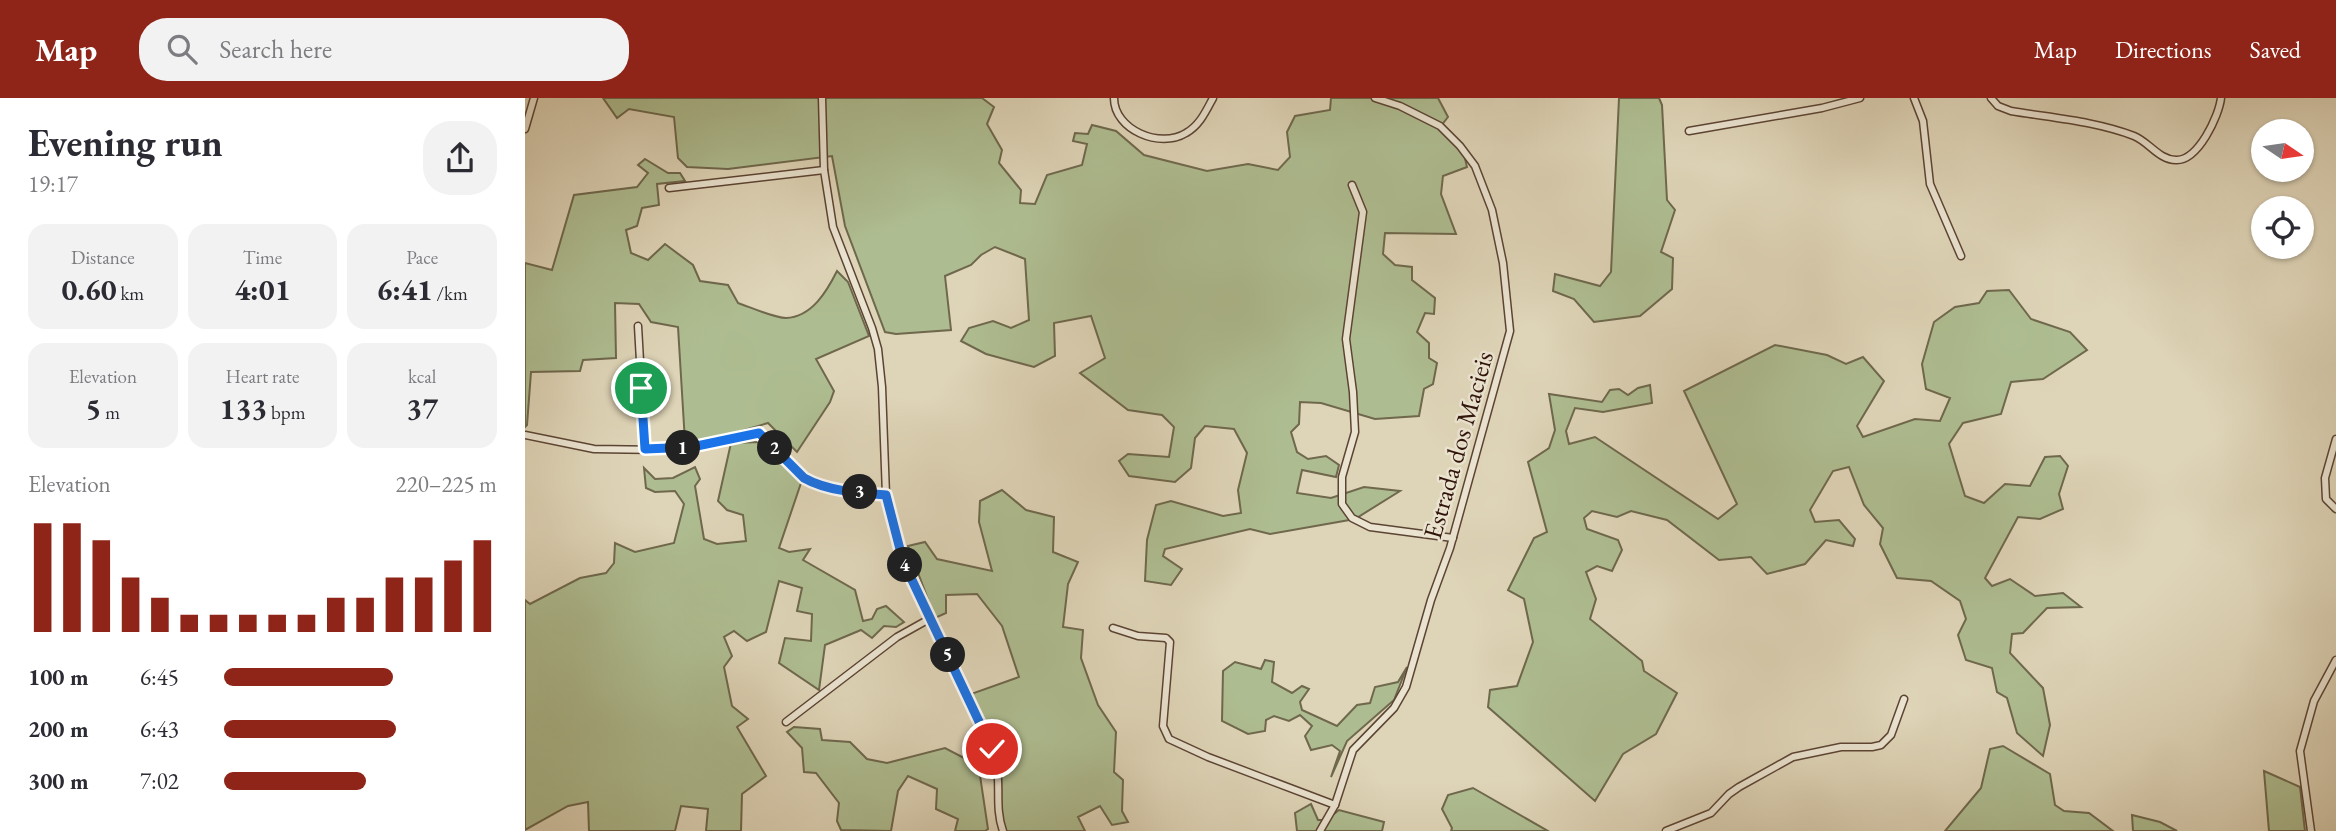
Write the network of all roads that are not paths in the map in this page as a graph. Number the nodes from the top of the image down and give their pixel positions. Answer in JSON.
{"nodes":[{"id":1,"x":534,"y":98,"type":"edge"},
{"id":2,"x":822,"y":98,"type":"edge"},
{"id":3,"x":1114,"y":98,"type":"edge"},
{"id":4,"x":1213,"y":98,"type":"edge"},
{"id":5,"x":1375,"y":98,"type":"edge"},
{"id":6,"x":1860,"y":98,"type":"edge"},
{"id":7,"x":1914,"y":98,"type":"edge"},
{"id":8,"x":1991,"y":98,"type":"edge"},
{"id":9,"x":2221,"y":98,"type":"edge"},
{"id":10,"x":527,"y":109,"type":"edge"},
{"id":11,"x":525,"y":129,"type":"edge"},
{"id":12,"x":1689,"y":131,"type":"dead end"},
{"id":13,"x":824,"y":170,"type":"junction"},
{"id":14,"x":1352,"y":185,"type":"dead end"},
{"id":15,"x":669,"y":188,"type":"dead end"},
{"id":16,"x":1961,"y":256,"type":"dead end"},
{"id":17,"x":638,"y":326,"type":"dead end"},
{"id":18,"x":525,"y":435,"type":"edge"},
{"id":19,"x":2336,"y":439,"type":"edge"},
{"id":20,"x":645,"y":449,"type":"junction"},
{"id":21,"x":886,"y":495,"type":"junction"},
{"id":22,"x":2336,"y":509,"type":"edge"},
{"id":23,"x":1453,"y":538,"type":"junction"},
{"id":24,"x":931,"y":618,"type":"junction"},
{"id":25,"x":1113,"y":628,"type":"dead end"},
{"id":26,"x":2336,"y":660,"type":"edge"},
{"id":27,"x":1905,"y":699,"type":"dead end"},
{"id":28,"x":786,"y":722,"type":"dead end"},
{"id":29,"x":1335,"y":805,"type":"junction"},
{"id":30,"x":1003,"y":831,"type":"edge"},
{"id":31,"x":1320,"y":831,"type":"edge"},
{"id":32,"x":1667,"y":831,"type":"edge"},
{"id":33,"x":2311,"y":831,"type":"edge"}],
"edges":[{"from":1,"to":10,"type":"street"},
{"from":2,"to":13,"type":"street"},
{"from":3,"to":4,"type":"street"},
{"from":5,"to":23,"type":"street","name":"Estrada dos Macieis"},
{"from":6,"to":12,"type":"street"},
{"from":7,"to":16,"type":"street"},
{"from":8,"to":9,"type":"street"},
{"from":10,"to":11,"type":"street"},
{"from":13,"to":15,"type":"street"},
{"from":13,"to":21,"type":"street"},
{"from":14,"to":23,"type":"street"},
{"from":17,"to":20,"type":"street"},
{"from":18,"to":20,"type":"street"},
{"from":19,"to":22,"type":"street"},
{"from":20,"to":21,"type":"street"},
{"from":21,"to":24,"type":"street"},
{"from":23,"to":29,"type":"street","name":"Estrada dos Macieis"},
{"from":24,"to":28,"type":"street"},
{"from":24,"to":30,"type":"street"},
{"from":25,"to":29,"type":"street"},
{"from":26,"to":33,"type":"street"},
{"from":27,"to":32,"type":"street"},
{"from":29,"to":31,"type":"street","name":"Estrada dos Macieis"}]}
